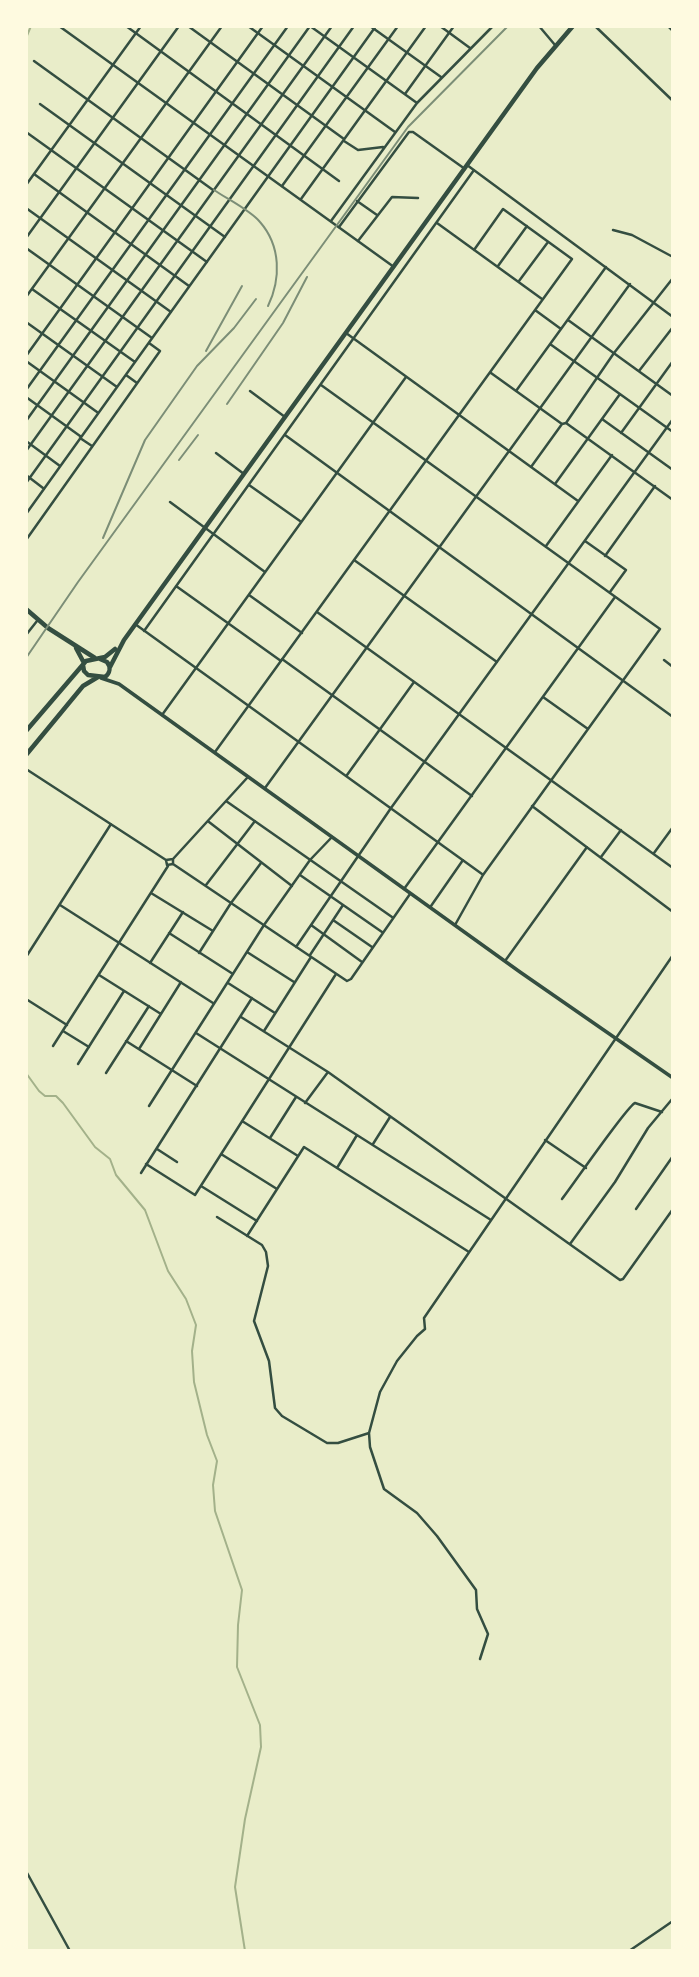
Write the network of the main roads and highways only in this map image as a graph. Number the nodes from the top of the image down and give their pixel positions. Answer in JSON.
{"nodes":[{"id":1,"x":573,"y":26,"type":"edge"},
{"id":2,"x":26,"y":609,"type":"edge"},
{"id":3,"x":124,"y":640,"type":"junction"},
{"id":4,"x":75,"y":647,"type":"junction"},
{"id":5,"x":96,"y":658,"type":"junction"},
{"id":6,"x":84,"y":664,"type":"junction"},
{"id":7,"x":110,"y":668,"type":"junction"},
{"id":8,"x":99,"y":678,"type":"junction"},
{"id":9,"x":119,"y":684,"type":"junction"},
{"id":10,"x":26,"y":731,"type":"edge"},
{"id":11,"x":26,"y":755,"type":"edge"},
{"id":12,"x":673,"y":1078,"type":"edge"}],
"edges":[{"from":1,"to":3,"type":"highway"},
{"from":2,"to":4,"type":"highway"},
{"from":3,"to":5,"type":"highway"},
{"from":3,"to":7,"type":"highway"},
{"from":4,"to":5,"type":"highway"},
{"from":4,"to":6,"type":"highway"},
{"from":5,"to":6,"type":"highway"},
{"from":5,"to":7,"type":"highway"},
{"from":6,"to":8,"type":"highway"},
{"from":6,"to":10,"type":"highway"},
{"from":7,"to":8,"type":"highway"},
{"from":7,"to":9,"type":"main road"},
{"from":8,"to":9,"type":"main road"},
{"from":8,"to":11,"type":"highway"},
{"from":9,"to":12,"type":"main road"}]}
